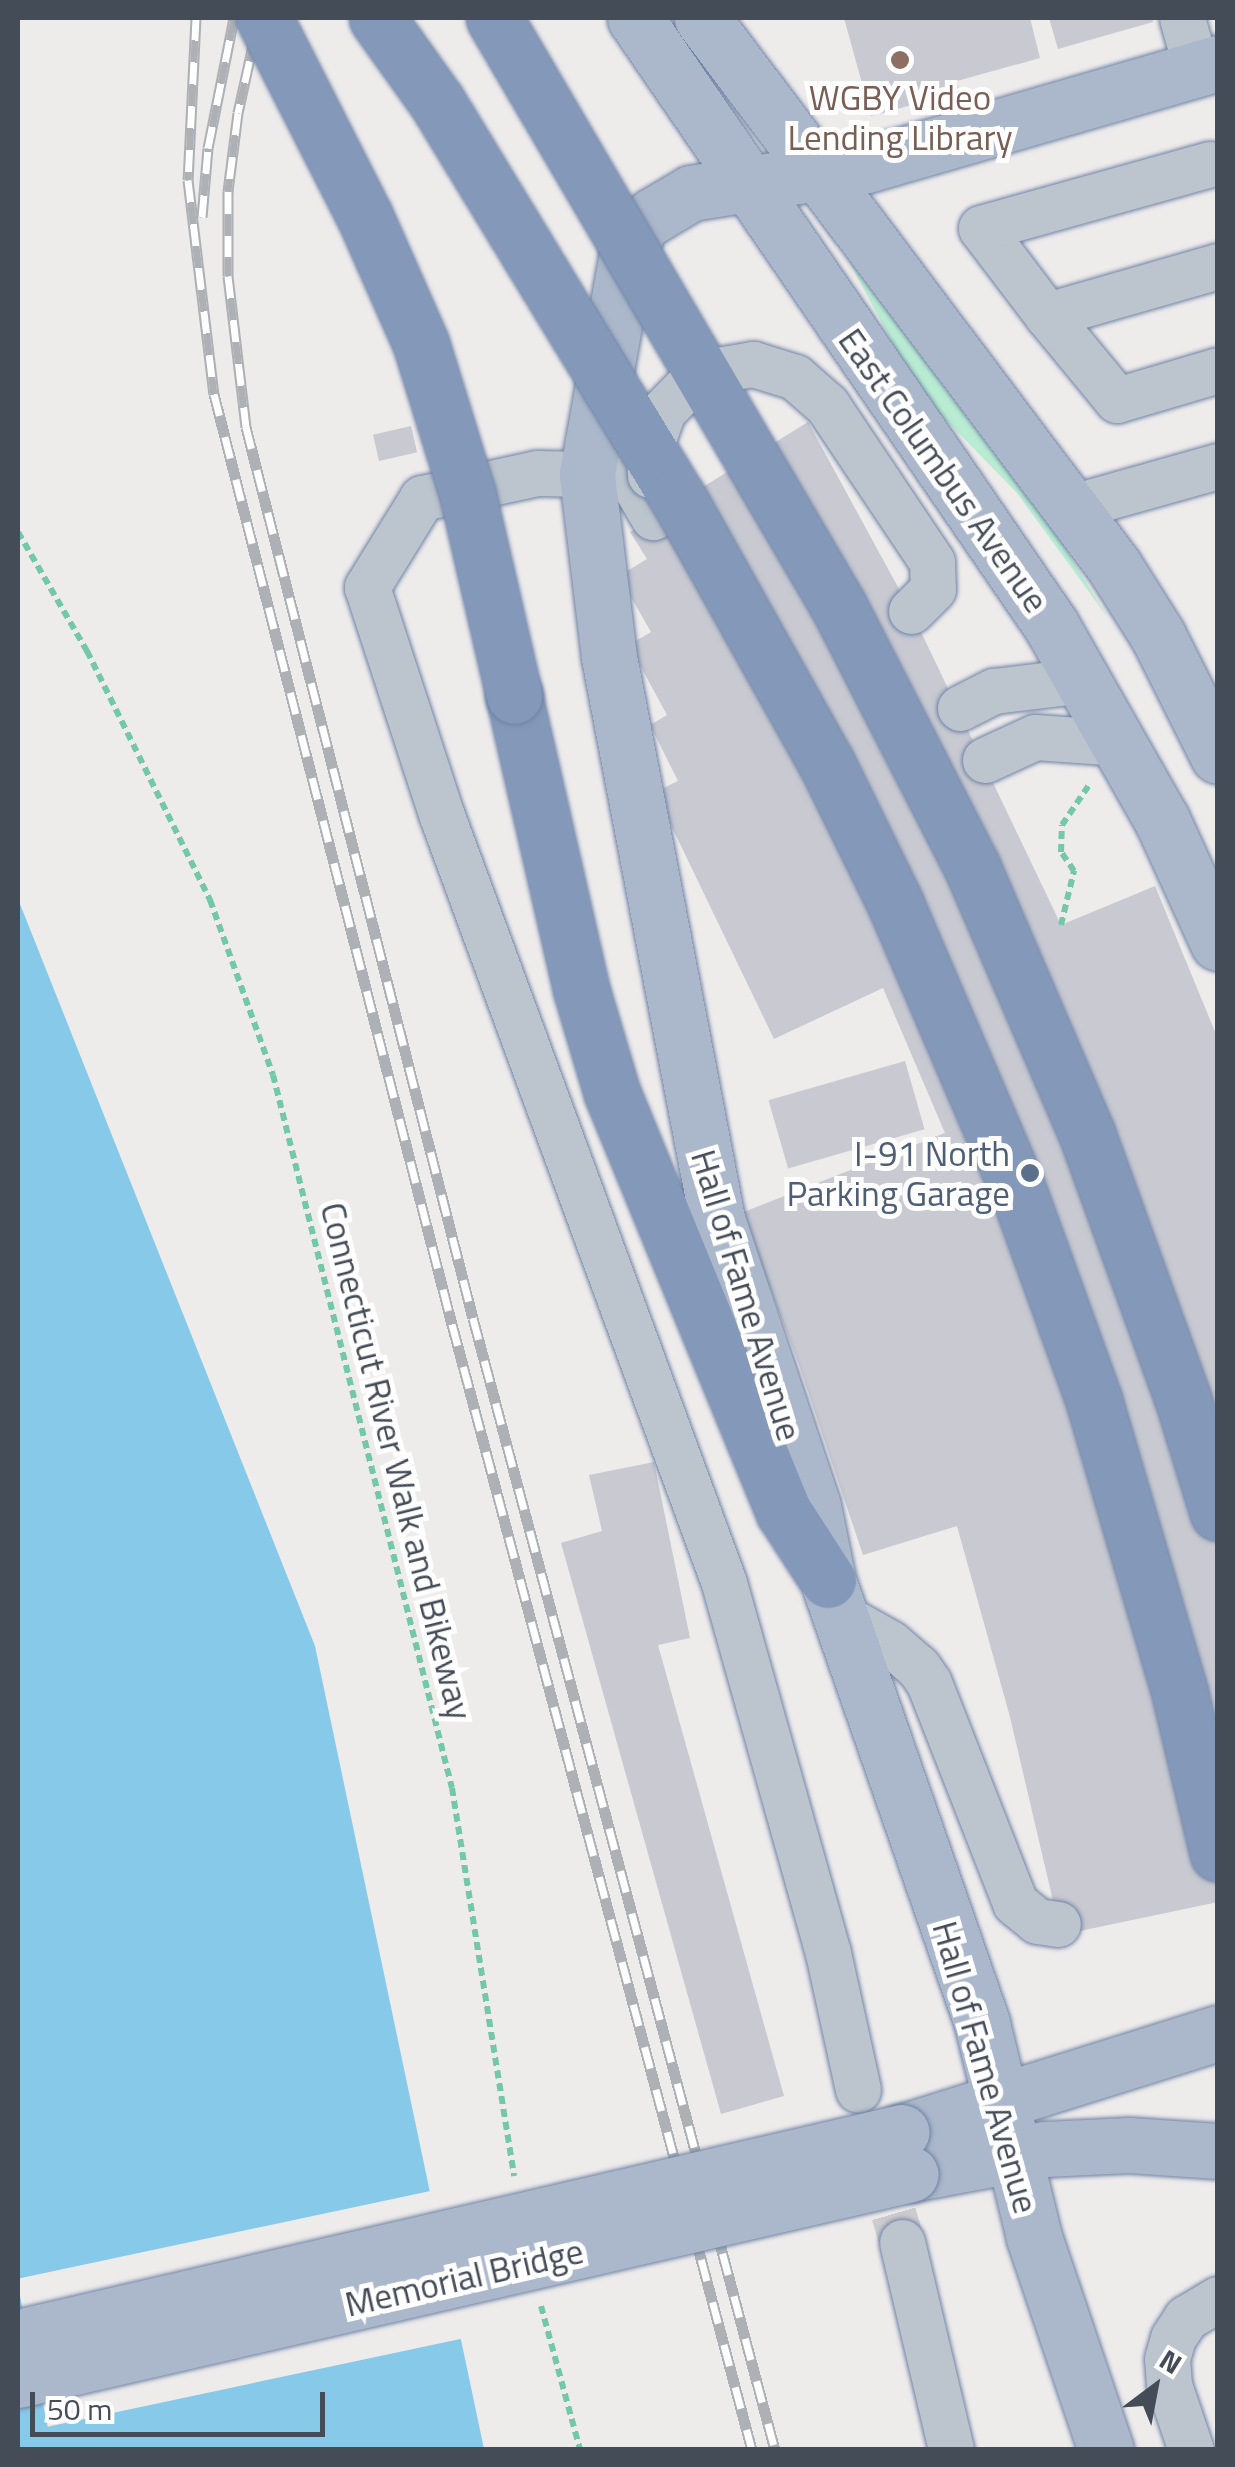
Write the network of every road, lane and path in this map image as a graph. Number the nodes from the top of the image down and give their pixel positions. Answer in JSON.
{"nodes":[{"id":1,"x":264,"y":18,"type":"edge"},
{"id":2,"x":377,"y":18,"type":"edge"},
{"id":3,"x":399,"y":18,"type":"edge"},
{"id":4,"x":494,"y":18,"type":"edge"},
{"id":5,"x":635,"y":18,"type":"edge"},
{"id":6,"x":702,"y":18,"type":"edge"},
{"id":7,"x":1182,"y":18,"type":"edge"},
{"id":8,"x":1211,"y":70,"type":"edge"},
{"id":9,"x":437,"y":102,"type":"junction"},
{"id":10,"x":1210,"y":164,"type":"dead end"},
{"id":11,"x":820,"y":173,"type":"junction"},
{"id":12,"x":747,"y":183,"type":"junction"},
{"id":13,"x":1218,"y":266,"type":"edge"},
{"id":14,"x":1046,"y":315,"type":"junction"},
{"id":15,"x":1218,"y":370,"type":"edge"},
{"id":16,"x":601,"y":382,"type":"junction"},
{"id":17,"x":1218,"y":466,"type":"edge"},
{"id":18,"x":587,"y":474,"type":"junction"},
{"id":19,"x":671,"y":507,"type":"junction"},
{"id":20,"x":1072,"y":507,"type":"junction"},
{"id":21,"x":18,"y":532,"type":"edge"},
{"id":22,"x":911,"y":611,"type":"dead end"},
{"id":23,"x":1197,"y":673,"type":"edge"},
{"id":24,"x":1085,"y":680,"type":"junction"},
{"id":25,"x":1121,"y":742,"type":"junction"},
{"id":26,"x":1218,"y":756,"type":"edge"},
{"id":27,"x":1218,"y":943,"type":"edge"},
{"id":28,"x":1137,"y":1267,"type":"junction"},
{"id":29,"x":1218,"y":1441,"type":"edge"},
{"id":30,"x":1218,"y":1514,"type":"edge"},
{"id":31,"x":834,"y":1597,"type":"junction"},
{"id":32,"x":1218,"y":1854,"type":"edge"},
{"id":33,"x":1058,"y":1924,"type":"dead end"},
{"id":34,"x":1218,"y":2034,"type":"edge"},
{"id":35,"x":858,"y":2090,"type":"dead end"},
{"id":36,"x":1006,"y":2129,"type":"junction"},
{"id":37,"x":1218,"y":2151,"type":"edge"},
{"id":38,"x":906,"y":2153,"type":"junction"},
{"id":39,"x":514,"y":2181,"type":"dead end"},
{"id":40,"x":902,"y":2242,"type":"tunnel mouth"},
{"id":41,"x":539,"y":2297,"type":"dead end"},
{"id":42,"x":1218,"y":2299,"type":"edge"},
{"id":43,"x":18,"y":2336,"type":"edge"},
{"id":44,"x":18,"y":2380,"type":"edge"},
{"id":45,"x":580,"y":2450,"type":"edge"},
{"id":46,"x":951,"y":2450,"type":"edge"},
{"id":47,"x":1106,"y":2450,"type":"edge"},
{"id":48,"x":1191,"y":2450,"type":"edge"}],
"edges":[{"from":1,"to":31,"type":"highway","bridge":true},
{"from":2,"to":9,"type":"highway","bridge":true},
{"from":3,"to":9,"type":"highway","bridge":true},
{"from":4,"to":28,"type":"highway","bridge":true},
{"from":5,"to":12,"type":"main road","name":"East Columbus Avenue"},
{"from":6,"to":11,"type":"main road"},
{"from":7,"to":8,"type":"street"},
{"from":8,"to":11,"type":"main road","name":"Hall of Fame Avenue"},
{"from":9,"to":32,"type":"highway","bridge":true},
{"from":10,"to":14,"type":"street"},
{"from":11,"to":12,"type":"main road","name":"Hall of Fame Avenue"},
{"from":11,"to":20,"type":"main road"},
{"from":12,"to":16,"type":"main road","name":"Hall of Fame Avenue"},
{"from":12,"to":24,"type":"main road","name":"East Columbus Avenue"},
{"from":13,"to":14,"type":"street"},
{"from":14,"to":15,"type":"street"},
{"from":16,"to":18,"type":"main road","name":"Hall of Fame Avenue"},
{"from":16,"to":19,"type":"street"},
{"from":16,"to":19,"type":"street"},
{"from":17,"to":20,"type":"street"},
{"from":18,"to":31,"type":"main road","name":"Hall of Fame Avenue"},
{"from":18,"to":35,"type":"street"},
{"from":19,"to":22,"type":"street","bridge":true},
{"from":20,"to":23,"type":"main road"},
{"from":21,"to":39,"type":"path","name":"Connecticut River Walk and Bikeway"},
{"from":23,"to":24,"type":"main road"},
{"from":23,"to":26,"type":"main road"},
{"from":24,"to":25,"type":"main road","name":"East Columbus Avenue"},
{"from":24,"to":25,"type":"street"},
{"from":25,"to":27,"type":"main road","name":"East Columbus Avenue"},
{"from":28,"to":29,"type":"highway","bridge":true},
{"from":28,"to":30,"type":"highway","bridge":true},
{"from":31,"to":33,"type":"street"},
{"from":31,"to":36,"type":"main road","name":"Hall of Fame Avenue"},
{"from":34,"to":36,"type":"main road"},
{"from":36,"to":37,"type":"main road"},
{"from":36,"to":38,"type":"main road"},
{"from":36,"to":47,"type":"main road","name":"Hall of Fame Avenue"},
{"from":38,"to":43,"type":"main road","name":"Memorial Bridge","bridge":true},
{"from":38,"to":44,"type":"main road","name":"Memorial Bridge","bridge":true},
{"from":40,"to":46,"type":"street"},
{"from":41,"to":45,"type":"path"},
{"from":42,"to":48,"type":"street"}]}
